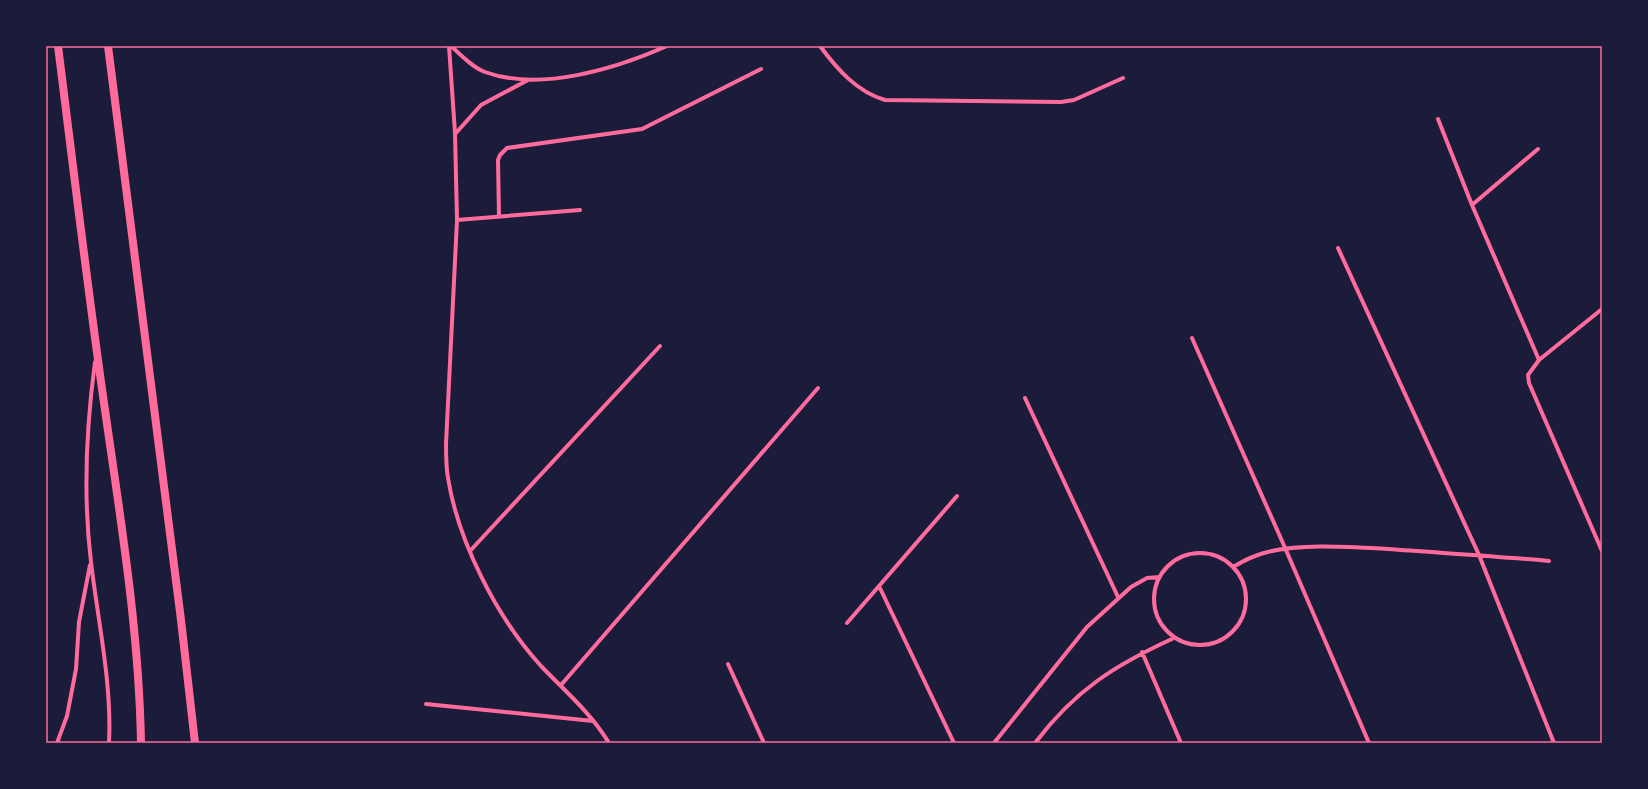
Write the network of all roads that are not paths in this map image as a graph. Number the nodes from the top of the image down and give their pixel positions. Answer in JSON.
{"nodes":[{"id":1,"x":58,"y":46,"type":"edge"},
{"id":2,"x":108,"y":46,"type":"edge"},
{"id":3,"x":450,"y":46,"type":"edge"},
{"id":4,"x":667,"y":46,"type":"edge"},
{"id":5,"x":820,"y":46,"type":"edge"},
{"id":6,"x":761,"y":69,"type":"dead end"},
{"id":7,"x":1123,"y":78,"type":"dead end"},
{"id":8,"x":529,"y":80,"type":"junction"},
{"id":9,"x":1438,"y":119,"type":"dead end"},
{"id":10,"x":455,"y":133,"type":"junction"},
{"id":11,"x":1538,"y":149,"type":"dead end"},
{"id":12,"x":1472,"y":205,"type":"junction"},
{"id":13,"x":580,"y":210,"type":"dead end"},
{"id":14,"x":499,"y":216,"type":"junction"},
{"id":15,"x":457,"y":220,"type":"junction"},
{"id":16,"x":1338,"y":248,"type":"dead end"},
{"id":17,"x":1602,"y":309,"type":"edge"},
{"id":18,"x":1192,"y":338,"type":"dead end"},
{"id":19,"x":660,"y":346,"type":"dead end"},
{"id":20,"x":97,"y":354,"type":"junction"},
{"id":21,"x":1538,"y":360,"type":"junction"},
{"id":22,"x":818,"y":388,"type":"dead end"},
{"id":23,"x":1025,"y":398,"type":"dead end"},
{"id":24,"x":957,"y":496,"type":"dead end"},
{"id":25,"x":1286,"y":550,"type":"junction"},
{"id":26,"x":470,"y":551,"type":"junction"},
{"id":27,"x":1602,"y":551,"type":"edge"},
{"id":28,"x":1478,"y":555,"type":"junction"},
{"id":29,"x":90,"y":561,"type":"junction"},
{"id":30,"x":1549,"y":561,"type":"dead end"},
{"id":31,"x":1234,"y":567,"type":"junction"},
{"id":32,"x":1159,"y":576,"type":"junction"},
{"id":33,"x":879,"y":586,"type":"junction"},
{"id":34,"x":1118,"y":597,"type":"junction"},
{"id":35,"x":847,"y":623,"type":"dead end"},
{"id":36,"x":1174,"y":638,"type":"junction"},
{"id":37,"x":1142,"y":652,"type":"junction"},
{"id":38,"x":728,"y":664,"type":"dead end"},
{"id":39,"x":561,"y":685,"type":"junction"},
{"id":40,"x":426,"y":704,"type":"dead end"},
{"id":41,"x":593,"y":720,"type":"junction"},
{"id":42,"x":57,"y":743,"type":"edge"},
{"id":43,"x":109,"y":743,"type":"edge"},
{"id":44,"x":141,"y":743,"type":"edge"},
{"id":45,"x":195,"y":743,"type":"edge"},
{"id":46,"x":609,"y":743,"type":"edge"},
{"id":47,"x":764,"y":743,"type":"edge"},
{"id":48,"x":954,"y":743,"type":"edge"},
{"id":49,"x":994,"y":743,"type":"edge"},
{"id":50,"x":1035,"y":743,"type":"edge"},
{"id":51,"x":1181,"y":743,"type":"edge"},
{"id":52,"x":1369,"y":743,"type":"edge"},
{"id":53,"x":1554,"y":743,"type":"edge"}],
"edges":[{"from":1,"to":20,"type":"main road"},
{"from":2,"to":45,"type":"main road"},
{"from":3,"to":8,"type":"street"},
{"from":3,"to":10,"type":"street"},
{"from":4,"to":8,"type":"street"},
{"from":5,"to":7,"type":"street"},
{"from":6,"to":14,"type":"street"},
{"from":8,"to":10,"type":"street"},
{"from":9,"to":12,"type":"street"},
{"from":10,"to":15,"type":"street"},
{"from":11,"to":12,"type":"street"},
{"from":12,"to":21,"type":"street"},
{"from":13,"to":14,"type":"street"},
{"from":14,"to":15,"type":"street"},
{"from":15,"to":26,"type":"street"},
{"from":16,"to":28,"type":"street"},
{"from":17,"to":21,"type":"street"},
{"from":18,"to":25,"type":"street"},
{"from":19,"to":26,"type":"street"},
{"from":20,"to":29,"type":"street"},
{"from":20,"to":44,"type":"main road"},
{"from":21,"to":27,"type":"street"},
{"from":22,"to":39,"type":"street"},
{"from":23,"to":34,"type":"street"},
{"from":24,"to":33,"type":"street"},
{"from":25,"to":28,"type":"street"},
{"from":25,"to":31,"type":"street"},
{"from":25,"to":52,"type":"street"},
{"from":26,"to":39,"type":"street"},
{"from":28,"to":30,"type":"street"},
{"from":28,"to":53,"type":"street"},
{"from":29,"to":42,"type":"street"},
{"from":29,"to":43,"type":"street"},
{"from":31,"to":32,"type":"street"},
{"from":31,"to":36,"type":"street"},
{"from":32,"to":34,"type":"street"},
{"from":32,"to":36,"type":"street"},
{"from":33,"to":35,"type":"street"},
{"from":33,"to":48,"type":"street"},
{"from":34,"to":49,"type":"street"},
{"from":36,"to":37,"type":"street"},
{"from":37,"to":50,"type":"street"},
{"from":37,"to":51,"type":"street"},
{"from":38,"to":47,"type":"street"},
{"from":39,"to":41,"type":"street"},
{"from":40,"to":41,"type":"street"},
{"from":41,"to":46,"type":"street"}]}
